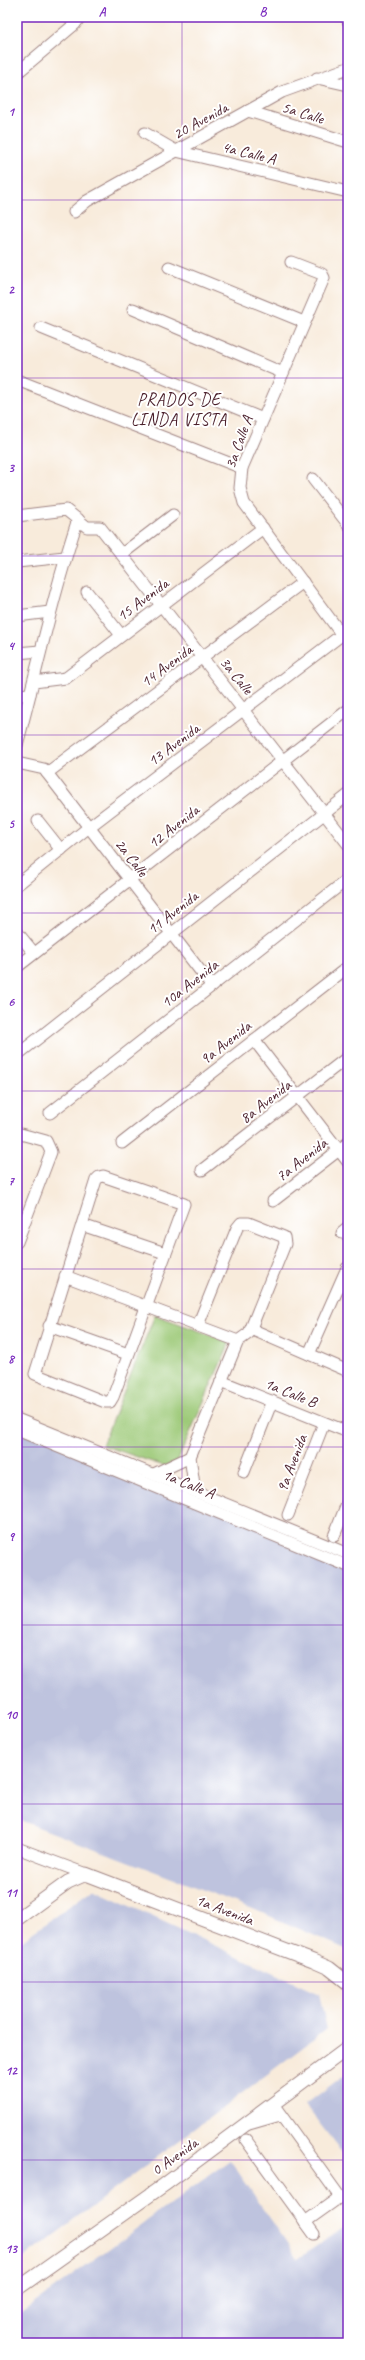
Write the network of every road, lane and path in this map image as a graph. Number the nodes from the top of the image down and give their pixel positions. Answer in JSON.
{"nodes":[{"id":1,"x":80,"y":17,"type":"edge"},
{"id":2,"x":347,"y":17,"type":"edge"},
{"id":3,"x":348,"y":21,"type":"edge"},
{"id":4,"x":348,"y":68,"type":"edge"},
{"id":5,"x":17,"y":73,"type":"edge"},
{"id":6,"x":317,"y":78,"type":"junction"},
{"id":7,"x":348,"y":85,"type":"edge"},
{"id":8,"x":248,"y":111,"type":"junction"},
{"id":9,"x":145,"y":133,"type":"dead end"},
{"id":10,"x":348,"y":142,"type":"edge"},
{"id":11,"x":176,"y":151,"type":"junction"},
{"id":12,"x":348,"y":192,"type":"edge"},
{"id":13,"x":74,"y":212,"type":"dead end"},
{"id":14,"x":291,"y":262,"type":"dead end"},
{"id":15,"x":169,"y":268,"type":"dead end"},
{"id":16,"x":133,"y":309,"type":"dead end"},
{"id":17,"x":304,"y":322,"type":"junction"},
{"id":18,"x":41,"y":328,"type":"dead end"},
{"id":19,"x":283,"y":373,"type":"junction"},
{"id":20,"x":17,"y":380,"type":"edge"},
{"id":21,"x":263,"y":419,"type":"junction"},
{"id":22,"x":242,"y":468,"type":"junction"},
{"id":23,"x":313,"y":479,"type":"dead end"},
{"id":24,"x":172,"y":515,"type":"dead end"},
{"id":25,"x":17,"y":516,"type":"edge"},
{"id":26,"x":78,"y":519,"type":"junction"},
{"id":27,"x":348,"y":524,"type":"edge"},
{"id":28,"x":263,"y":528,"type":"junction"},
{"id":29,"x":122,"y":554,"type":"junction"},
{"id":30,"x":66,"y":557,"type":"junction"},
{"id":31,"x":17,"y":562,"type":"edge"},
{"id":32,"x":303,"y":582,"type":"junction"},
{"id":33,"x":87,"y":592,"type":"dead end"},
{"id":34,"x":161,"y":605,"type":"junction"},
{"id":35,"x":50,"y":612,"type":"junction"},
{"id":36,"x":17,"y":616,"type":"edge"},
{"id":37,"x":345,"y":632,"type":"edge"},
{"id":38,"x":121,"y":635,"type":"junction"},
{"id":39,"x":40,"y":651,"type":"junction"},
{"id":40,"x":17,"y":653,"type":"edge"},
{"id":41,"x":203,"y":658,"type":"junction"},
{"id":42,"x":34,"y":682,"type":"junction"},
{"id":43,"x":30,"y":694,"type":"junction"},
{"id":44,"x":17,"y":695,"type":"edge"},
{"id":45,"x":245,"y":710,"type":"junction"},
{"id":46,"x":348,"y":710,"type":"edge"},
{"id":47,"x":19,"y":731,"type":"edge"},
{"id":48,"x":17,"y":745,"type":"edge"},
{"id":49,"x":284,"y":760,"type":"junction"},
{"id":50,"x":17,"y":763,"type":"edge"},
{"id":51,"x":47,"y":773,"type":"junction"},
{"id":52,"x":348,"y":795,"type":"edge"},
{"id":53,"x":325,"y":814,"type":"junction"},
{"id":54,"x":38,"y":822,"type":"dead end"},
{"id":55,"x":89,"y":827,"type":"junction"},
{"id":56,"x":348,"y":844,"type":"edge"},
{"id":57,"x":61,"y":850,"type":"junction"},
{"id":58,"x":348,"y":879,"type":"edge"},
{"id":59,"x":130,"y":880,"type":"junction"},
{"id":60,"x":17,"y":885,"type":"edge"},
{"id":61,"x":17,"y":932,"type":"edge"},
{"id":62,"x":171,"y":933,"type":"junction"},
{"id":63,"x":34,"y":953,"type":"junction"},
{"id":64,"x":17,"y":967,"type":"edge"},
{"id":65,"x":348,"y":967,"type":"edge"},
{"id":66,"x":212,"y":986,"type":"junction"},
{"id":67,"x":254,"y":1040,"type":"junction"},
{"id":68,"x":17,"y":1055,"type":"edge"},
{"id":69,"x":348,"y":1057,"type":"edge"},
{"id":70,"x":297,"y":1096,"type":"junction"},
{"id":71,"x":50,"y":1114,"type":"dead end"},
{"id":72,"x":17,"y":1133,"type":"edge"},
{"id":73,"x":122,"y":1143,"type":"dead end"},
{"id":74,"x":348,"y":1143,"type":"edge"},
{"id":75,"x":339,"y":1150,"type":"junction"},
{"id":76,"x":348,"y":1162,"type":"edge"},
{"id":77,"x":202,"y":1170,"type":"dead end"},
{"id":78,"x":273,"y":1201,"type":"dead end"},
{"id":79,"x":82,"y":1225,"type":"junction"},
{"id":80,"x":17,"y":1242,"type":"edge"},
{"id":81,"x":165,"y":1253,"type":"junction"},
{"id":82,"x":347,"y":1268,"type":"dead end"},
{"id":83,"x":65,"y":1276,"type":"junction"},
{"id":84,"x":146,"y":1305,"type":"junction"},
{"id":85,"x":198,"y":1325,"type":"junction"},
{"id":86,"x":49,"y":1326,"type":"junction"},
{"id":87,"x":251,"y":1329,"type":"junction"},
{"id":88,"x":238,"y":1341,"type":"junction"},
{"id":89,"x":128,"y":1354,"type":"junction"},
{"id":90,"x":309,"y":1354,"type":"junction"},
{"id":91,"x":348,"y":1370,"type":"edge"},
{"id":92,"x":221,"y":1381,"type":"junction"},
{"id":93,"x":272,"y":1401,"type":"junction"},
{"id":94,"x":17,"y":1418,"type":"edge"},
{"id":95,"x":324,"y":1422,"type":"junction"},
{"id":96,"x":17,"y":1430,"type":"edge"},
{"id":97,"x":36,"y":1432,"type":"junction"},
{"id":98,"x":348,"y":1432,"type":"edge"},
{"id":99,"x":190,"y":1457,"type":"junction"},
{"id":100,"x":244,"y":1472,"type":"dead end"},
{"id":101,"x":154,"y":1474,"type":"junction"},
{"id":102,"x":195,"y":1491,"type":"junction"},
{"id":103,"x":348,"y":1501,"type":"edge"},
{"id":104,"x":288,"y":1515,"type":"dead end"},
{"id":105,"x":334,"y":1536,"type":"dead end"},
{"id":106,"x":348,"y":1554,"type":"edge"},
{"id":107,"x":348,"y":1566,"type":"edge"},
{"id":108,"x":17,"y":1848,"type":"edge"},
{"id":109,"x":86,"y":1874,"type":"junction"},
{"id":110,"x":17,"y":1919,"type":"edge"},
{"id":111,"x":348,"y":1984,"type":"edge"},
{"id":112,"x":348,"y":2048,"type":"edge"},
{"id":113,"x":277,"y":2109,"type":"junction"},
{"id":114,"x":246,"y":2140,"type":"dead end"},
{"id":115,"x":306,"y":2222,"type":"junction"},
{"id":116,"x":314,"y":2234,"type":"dead end"},
{"id":117,"x":17,"y":2289,"type":"edge"}],
"edges":[{"from":1,"to":5,"type":"street"},
{"from":2,"to":3,"type":"street"},
{"from":4,"to":6,"type":"street","name":"20 Avenida"},
{"from":6,"to":7,"type":"street"},
{"from":6,"to":8,"type":"street","name":"20 Avenida"},
{"from":8,"to":10,"type":"street","name":"5a Calle"},
{"from":8,"to":11,"type":"street","name":"20 Avenida"},
{"from":9,"to":11,"type":"street","name":"4a Calle A"},
{"from":11,"to":12,"type":"street","name":"4a Calle A"},
{"from":11,"to":13,"type":"street","name":"20 Avenida"},
{"from":14,"to":17,"type":"street","name":"3a Calle A"},
{"from":15,"to":17,"type":"street"},
{"from":16,"to":19,"type":"street"},
{"from":17,"to":19,"type":"street","name":"3a Calle A"},
{"from":18,"to":21,"type":"street"},
{"from":19,"to":21,"type":"street","name":"3a Calle A"},
{"from":20,"to":22,"type":"street"},
{"from":21,"to":22,"type":"street","name":"3a Calle A"},
{"from":22,"to":28,"type":"street","name":"3a Calle A"},
{"from":23,"to":27,"type":"street"},
{"from":24,"to":29,"type":"street"},
{"from":25,"to":26,"type":"street"},
{"from":26,"to":29,"type":"street","name":"3a Calle"},
{"from":26,"to":30,"type":"street"},
{"from":28,"to":32,"type":"street","name":"3a Calle A"},
{"from":28,"to":34,"type":"street","name":"15 Avenida"},
{"from":29,"to":34,"type":"street","name":"3a Calle"},
{"from":30,"to":31,"type":"street"},
{"from":30,"to":35,"type":"street"},
{"from":32,"to":37,"type":"street","name":"3a Calle A"},
{"from":32,"to":41,"type":"street","name":"14 Avenida"},
{"from":33,"to":38,"type":"street"},
{"from":34,"to":38,"type":"street","name":"15 Avenida"},
{"from":34,"to":41,"type":"street","name":"3a Calle"},
{"from":35,"to":36,"type":"street"},
{"from":35,"to":39,"type":"street"},
{"from":37,"to":45,"type":"street","name":"13 Avenida"},
{"from":38,"to":42,"type":"street","name":"15 Avenida"},
{"from":39,"to":40,"type":"street"},
{"from":39,"to":42,"type":"street"},
{"from":41,"to":45,"type":"street","name":"3a Calle"},
{"from":41,"to":51,"type":"street","name":"14 Avenida"},
{"from":42,"to":43,"type":"street"},
{"from":43,"to":44,"type":"street"},
{"from":43,"to":47,"type":"street"},
{"from":45,"to":49,"type":"street","name":"3a Calle"},
{"from":45,"to":55,"type":"street","name":"13 Avenida"},
{"from":46,"to":49,"type":"street","name":"12 Avenida"},
{"from":47,"to":48,"type":"street"},
{"from":49,"to":53,"type":"street","name":"3a Calle"},
{"from":49,"to":59,"type":"street","name":"12 Avenida"},
{"from":50,"to":51,"type":"street","name":"2a Calle"},
{"from":51,"to":55,"type":"street","name":"2a Calle"},
{"from":52,"to":53,"type":"street","name":"11 Avenida"},
{"from":53,"to":56,"type":"street","name":"3a Calle"},
{"from":53,"to":62,"type":"street","name":"11 Avenida"},
{"from":54,"to":57,"type":"street"},
{"from":55,"to":57,"type":"street","name":"13 Avenida"},
{"from":55,"to":59,"type":"street","name":"2a Calle"},
{"from":57,"to":60,"type":"street","name":"13 Avenida"},
{"from":58,"to":66,"type":"street","name":"10a Avenida"},
{"from":59,"to":62,"type":"street","name":"2a Calle"},
{"from":59,"to":63,"type":"street","name":"12 Avenida"},
{"from":61,"to":63,"type":"street"},
{"from":62,"to":66,"type":"street","name":"2a Calle"},
{"from":62,"to":68,"type":"street","name":"11 Avenida"},
{"from":63,"to":64,"type":"street","name":"12 Avenida"},
{"from":65,"to":67,"type":"street","name":"9a Avenida"},
{"from":66,"to":71,"type":"street","name":"10a Avenida"},
{"from":67,"to":70,"type":"street"},
{"from":67,"to":73,"type":"street","name":"9a Avenida"},
{"from":69,"to":70,"type":"street","name":"8a Avenida"},
{"from":70,"to":75,"type":"street"},
{"from":70,"to":77,"type":"street","name":"8a Avenida"},
{"from":72,"to":80,"type":"street"},
{"from":74,"to":75,"type":"street","name":"7a Avenida"},
{"from":75,"to":76,"type":"street"},
{"from":75,"to":78,"type":"street","name":"7a Avenida"},
{"from":79,"to":81,"type":"street"},
{"from":79,"to":81,"type":"street"},
{"from":79,"to":83,"type":"street"},
{"from":81,"to":84,"type":"street"},
{"from":82,"to":90,"type":"street"},
{"from":83,"to":84,"type":"street"},
{"from":83,"to":86,"type":"street"},
{"from":84,"to":85,"type":"street"},
{"from":84,"to":89,"type":"street"},
{"from":85,"to":87,"type":"street"},
{"from":85,"to":88,"type":"street"},
{"from":86,"to":89,"type":"street"},
{"from":86,"to":89,"type":"street"},
{"from":87,"to":88,"type":"street"},
{"from":87,"to":90,"type":"street"},
{"from":88,"to":92,"type":"street"},
{"from":90,"to":91,"type":"street"},
{"from":92,"to":93,"type":"street","name":"1a Calle B"},
{"from":92,"to":99,"type":"street"},
{"from":93,"to":95,"type":"street","name":"1a Calle B"},
{"from":93,"to":100,"type":"street"},
{"from":94,"to":97,"type":"street","name":"1a Calle A"},
{"from":95,"to":98,"type":"street","name":"1a Calle B"},
{"from":95,"to":104,"type":"street","name":"9a Avenida"},
{"from":96,"to":97,"type":"street","name":"1a Calle A"},
{"from":97,"to":101,"type":"street","name":"1a Calle A"},
{"from":97,"to":107,"type":"street","name":"1a Calle A"},
{"from":99,"to":101,"type":"street"},
{"from":99,"to":102,"type":"street"},
{"from":101,"to":102,"type":"street","name":"1a Calle A"},
{"from":102,"to":106,"type":"street","name":"1a Calle A"},
{"from":103,"to":105,"type":"street"},
{"from":108,"to":109,"type":"street","name":"1a Avenida"},
{"from":109,"to":110,"type":"street"},
{"from":109,"to":111,"type":"street","name":"1a Avenida"},
{"from":112,"to":113,"type":"street","name":"0 Avenida"},
{"from":113,"to":115,"type":"street"},
{"from":113,"to":117,"type":"street","name":"0 Avenida"},
{"from":114,"to":115,"type":"street"},
{"from":115,"to":116,"type":"street"}]}
